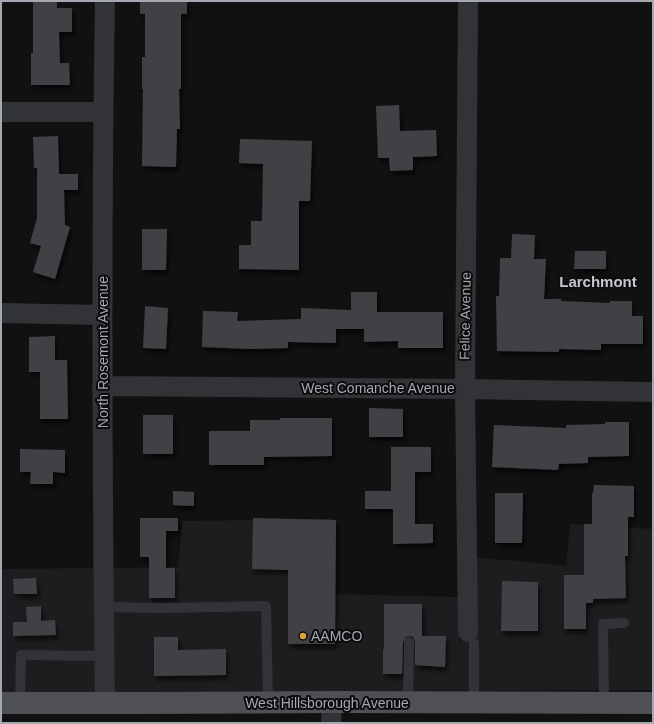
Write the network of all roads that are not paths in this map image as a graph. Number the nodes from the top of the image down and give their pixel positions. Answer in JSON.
{"nodes":[{"id":1,"x":105,"y":1,"type":"edge"},
{"id":2,"x":468,"y":1,"type":"edge"},
{"id":3,"x":1,"y":112,"type":"edge"},
{"id":4,"x":103,"y":112,"type":"junction"},
{"id":5,"x":1,"y":313,"type":"edge"},
{"id":6,"x":102,"y":314,"type":"junction"},
{"id":7,"x":102,"y":386,"type":"junction"},
{"id":8,"x":465,"y":389,"type":"junction"},
{"id":9,"x":653,"y":392,"type":"edge"},
{"id":10,"x":104,"y":607,"type":"junction"},
{"id":11,"x":624,"y":623,"type":"dead end"},
{"id":12,"x":471,"y":637,"type":"joint"},
{"id":13,"x":409,"y":642,"type":"dead end"},
{"id":14,"x":104,"y":656,"type":"junction"},
{"id":15,"x":268,"y":702,"type":"junction"},
{"id":16,"x":408,"y":702,"type":"junction"},
{"id":17,"x":10,"y":703,"type":"edge"},
{"id":18,"x":105,"y":703,"type":"junction"},
{"id":19,"x":474,"y":703,"type":"junction"},
{"id":20,"x":604,"y":703,"type":"junction"},
{"id":21,"x":653,"y":703,"type":"edge"},
{"id":22,"x":331,"y":713,"type":"edge"},
{"id":23,"x":1,"y":717,"type":"edge"}],
"edges":[{"from":1,"to":4,"type":"street","name":"North Rosemont Avenue"},
{"from":2,"to":8,"type":"street","name":"Felice Avenue"},
{"from":3,"to":4,"type":"street"},
{"from":4,"to":6,"type":"street","name":"North Rosemont Avenue"},
{"from":5,"to":6,"type":"street"},
{"from":6,"to":7,"type":"street","name":"North Rosemont Avenue"},
{"from":7,"to":8,"type":"street","name":"West Comanche Avenue"},
{"from":7,"to":10,"type":"street","name":"North Rosemont Avenue"},
{"from":8,"to":9,"type":"street","name":"West Comanche Avenue"},
{"from":8,"to":12,"type":"street","name":"Felice Avenue"},
{"from":10,"to":14,"type":"street","name":"North Rosemont Avenue"},
{"from":10,"to":15,"type":"lane"},
{"from":11,"to":20,"type":"lane"},
{"from":12,"to":19,"type":"lane"},
{"from":13,"to":16,"type":"lane"},
{"from":14,"to":17,"type":"lane"},
{"from":14,"to":18,"type":"street","name":"North Rosemont Avenue"},
{"from":15,"to":18,"type":"main road","name":"West Hillsborough Avenue"},
{"from":15,"to":22,"type":"main road","name":"West Hillsborough Avenue"},
{"from":16,"to":19,"type":"main road","name":"West Hillsborough Avenue"},
{"from":16,"to":22,"type":"main road","name":"West Hillsborough Avenue"},
{"from":17,"to":18,"type":"main road","name":"West Hillsborough Avenue"},
{"from":18,"to":23,"type":"main road"},
{"from":19,"to":20,"type":"main road","name":"West Hillsborough Avenue"},
{"from":20,"to":21,"type":"main road","name":"West Hillsborough Avenue"}]}
